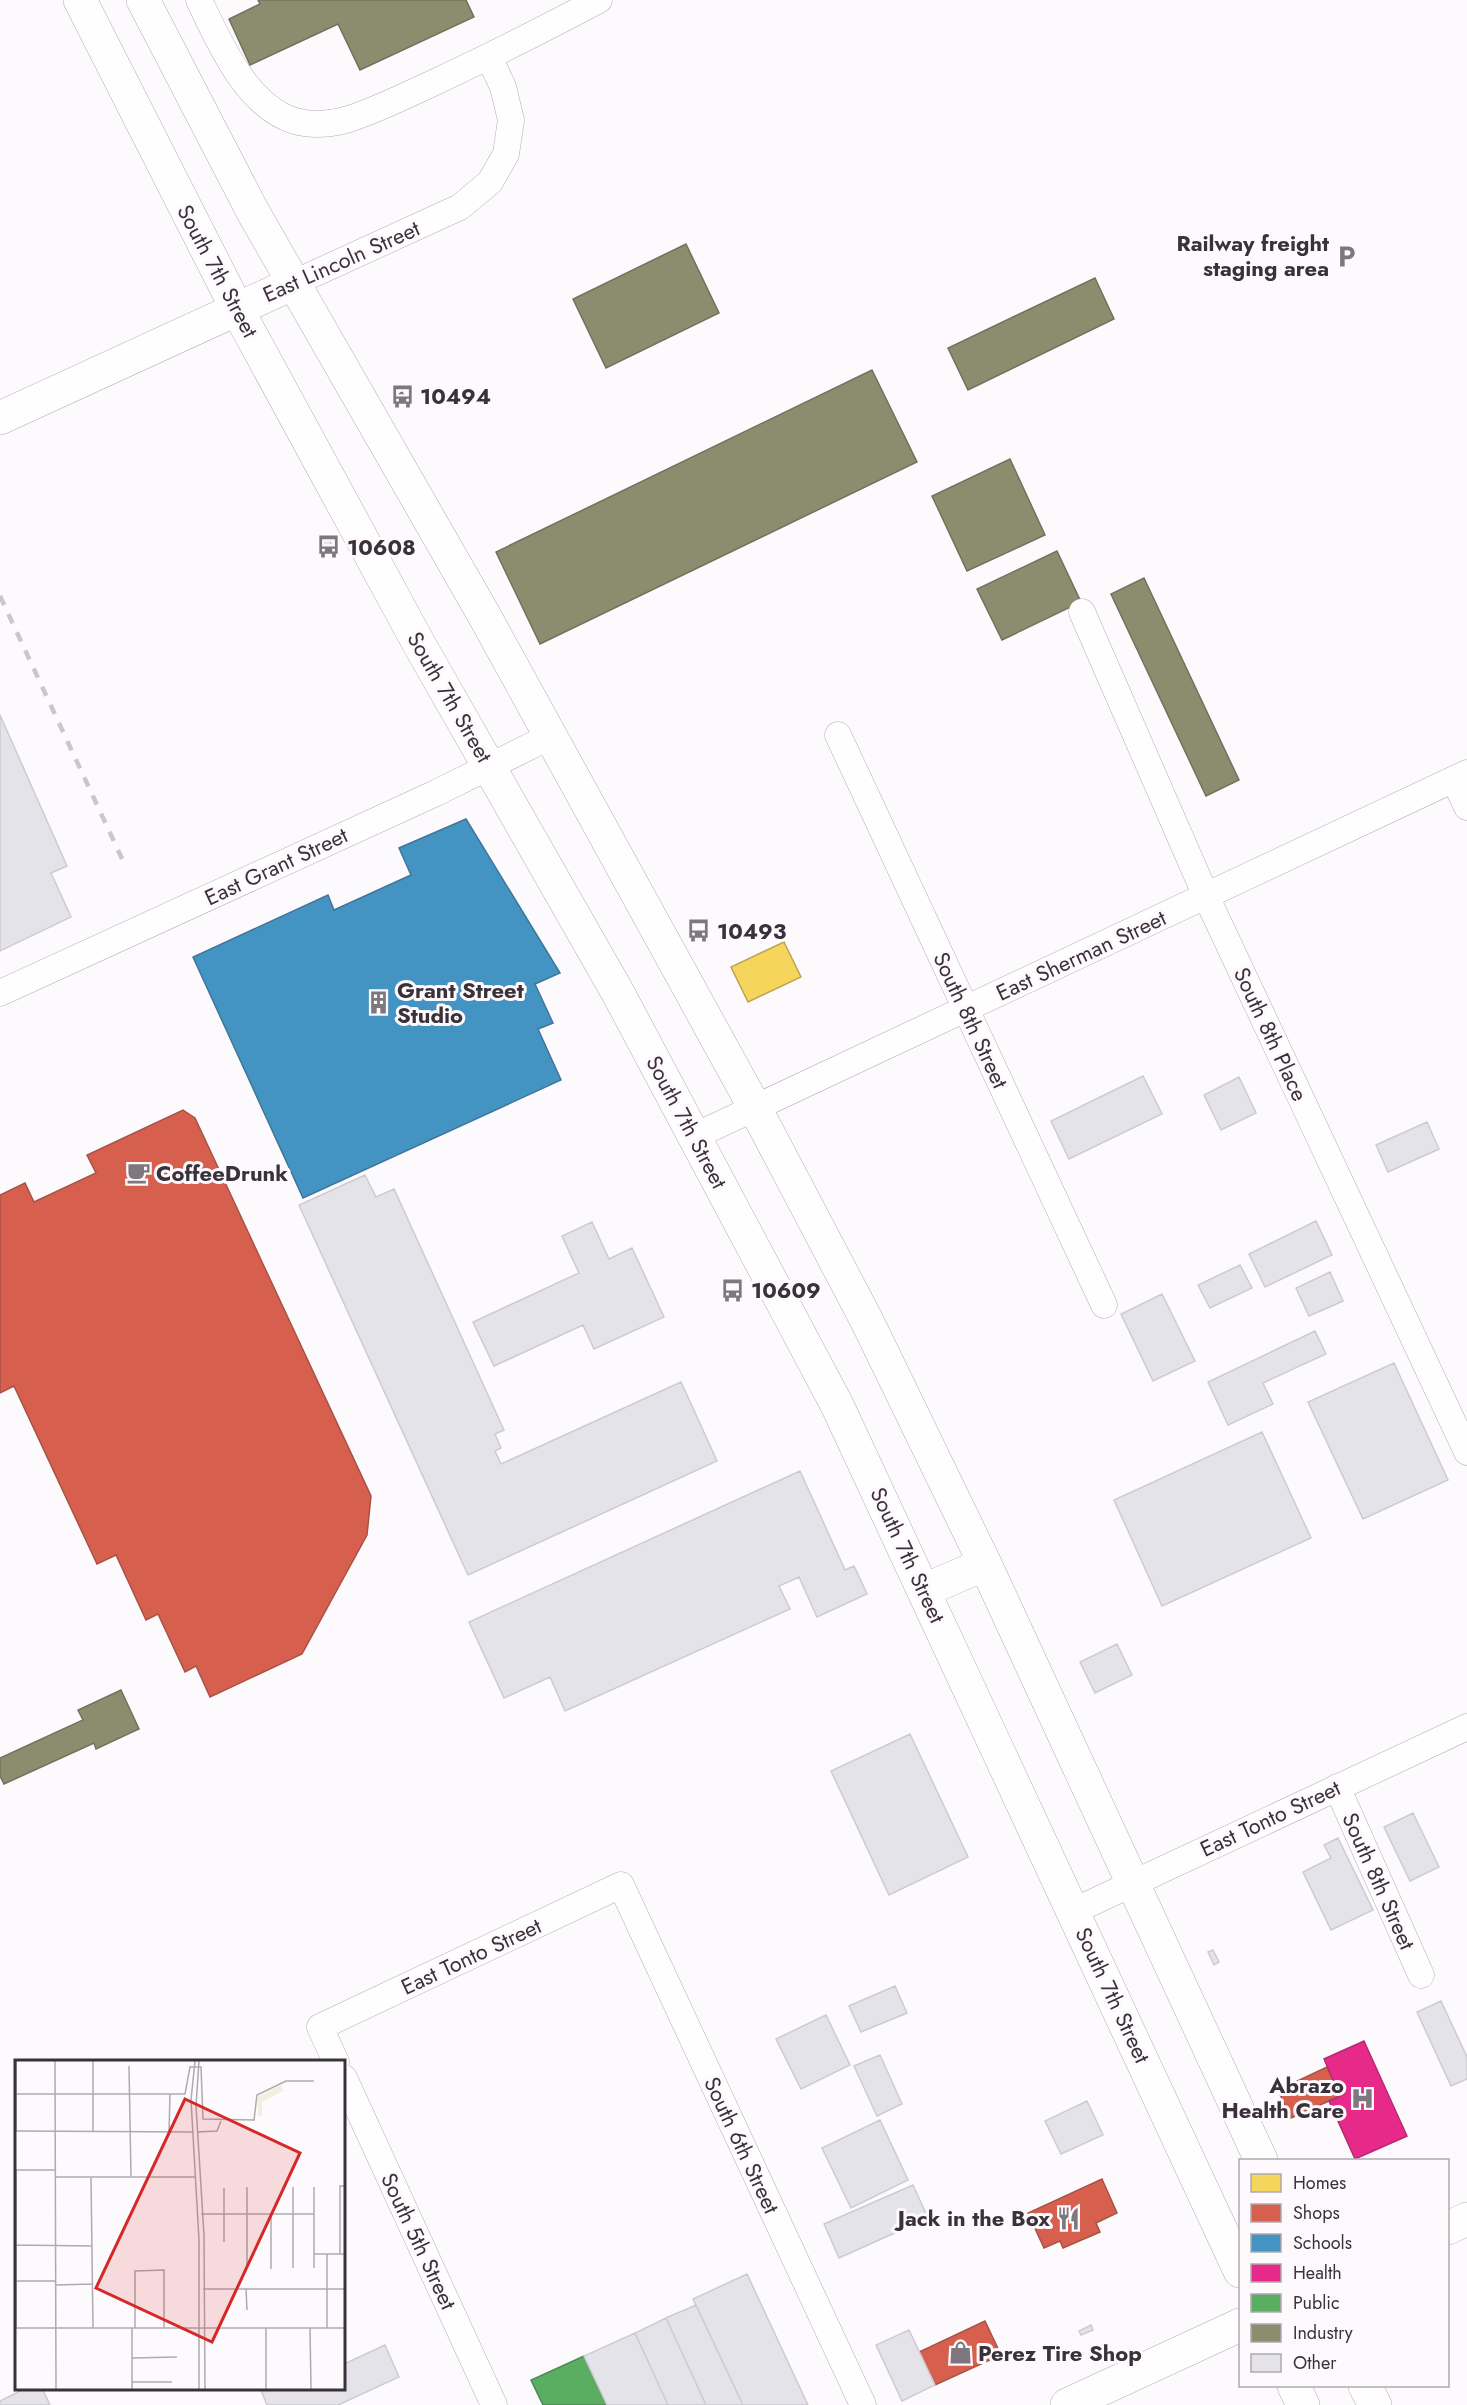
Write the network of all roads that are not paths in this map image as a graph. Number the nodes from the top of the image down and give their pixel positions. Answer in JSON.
{"nodes":[{"id":1,"x":80,"y":0,"type":"edge"},
{"id":2,"x":143,"y":0,"type":"edge"},
{"id":3,"x":199,"y":0,"type":"edge"},
{"id":4,"x":599,"y":0,"type":"edge"},
{"id":5,"x":489,"y":57,"type":"junction"},
{"id":6,"x":294,"y":283,"type":"junction"},
{"id":7,"x":237,"y":309,"type":"junction"},
{"id":8,"x":1,"y":416,"type":"edge"},
{"id":9,"x":1082,"y":612,"type":"dead end"},
{"id":10,"x":838,"y":735,"type":"dead end"},
{"id":11,"x":551,"y":736,"type":"junction"},
{"id":12,"x":490,"y":766,"type":"junction"},
{"id":13,"x":1460,"y":776,"type":"edge"},
{"id":14,"x":1467,"y":807,"type":"edge"},
{"id":15,"x":1206,"y":896,"type":"junction"},
{"id":16,"x":0,"y":993,"type":"edge"},
{"id":17,"x":966,"y":1009,"type":"junction"},
{"id":18,"x":754,"y":1108,"type":"junction"},
{"id":19,"x":695,"y":1136,"type":"junction"},
{"id":20,"x":1104,"y":1305,"type":"dead end"},
{"id":21,"x":1467,"y":1452,"type":"edge"},
{"id":22,"x":985,"y":1564,"type":"junction"},
{"id":23,"x":925,"y":1590,"type":"junction"},
{"id":24,"x":1467,"y":1727,"type":"edge"},
{"id":25,"x":1337,"y":1787,"type":"junction"},
{"id":26,"x":1132,"y":1884,"type":"junction"},
{"id":27,"x":621,"y":1885,"type":"joint"},
{"id":28,"x":1074,"y":1911,"type":"junction"},
{"id":29,"x":1421,"y":1975,"type":"dead end"},
{"id":30,"x":336,"y":2060,"type":"edge"},
{"id":31,"x":345,"y":2080,"type":"edge"},
{"id":32,"x":1261,"y":2159,"type":"edge"},
{"id":33,"x":1467,"y":2219,"type":"edge"},
{"id":34,"x":1449,"y":2228,"type":"edge"},
{"id":35,"x":1239,"y":2269,"type":"edge"},
{"id":36,"x":1239,"y":2325,"type":"edge"},
{"id":37,"x":1295,"y":2387,"type":"edge"},
{"id":38,"x":1366,"y":2387,"type":"edge"},
{"id":39,"x":494,"y":2405,"type":"edge"},
{"id":40,"x":864,"y":2405,"type":"edge"},
{"id":41,"x":1067,"y":2405,"type":"edge"},
{"id":42,"x":1303,"y":2405,"type":"edge"},
{"id":43,"x":1375,"y":2405,"type":"edge"}],
"edges":[{"from":1,"to":7,"type":"main road","name":"South 7th Street"},
{"from":2,"to":6,"type":"main road"},
{"from":3,"to":5,"type":"street"},
{"from":4,"to":5,"type":"street"},
{"from":5,"to":6,"type":"street","name":"East Lincoln Street"},
{"from":6,"to":7,"type":"main road","name":"East Lincoln Street"},
{"from":6,"to":11,"type":"main road"},
{"from":7,"to":8,"type":"main road","name":"East Lincoln Street"},
{"from":7,"to":12,"type":"main road","name":"South 7th Street"},
{"from":9,"to":15,"type":"street","name":"South 8th Place"},
{"from":10,"to":17,"type":"street","name":"South 8th Street"},
{"from":11,"to":12,"type":"street","name":"East Grant Street"},
{"from":11,"to":18,"type":"main road"},
{"from":12,"to":16,"type":"street","name":"East Grant Street"},
{"from":12,"to":19,"type":"main road","name":"South 7th Street"},
{"from":13,"to":14,"type":"street"},
{"from":13,"to":15,"type":"street","name":"East Sherman Street"},
{"from":15,"to":17,"type":"street","name":"East Sherman Street"},
{"from":15,"to":21,"type":"street","name":"South 8th Place"},
{"from":17,"to":18,"type":"street","name":"East Sherman Street"},
{"from":17,"to":20,"type":"street","name":"South 8th Street"},
{"from":18,"to":19,"type":"street","name":"East Sherman Street"},
{"from":18,"to":22,"type":"main road"},
{"from":19,"to":23,"type":"main road","name":"South 7th Street"},
{"from":22,"to":23,"type":"main road"},
{"from":22,"to":26,"type":"main road"},
{"from":23,"to":28,"type":"main road","name":"South 7th Street"},
{"from":24,"to":25,"type":"street","name":"East Tonto Street"},
{"from":25,"to":26,"type":"street","name":"East Tonto Street"},
{"from":25,"to":29,"type":"street","name":"South 8th Street"},
{"from":26,"to":28,"type":"street","name":"East Tonto Street"},
{"from":26,"to":32,"type":"main road"},
{"from":27,"to":30,"type":"street","name":"East Tonto Street"},
{"from":27,"to":40,"type":"street","name":"South 6th Street"},
{"from":28,"to":35,"type":"main road","name":"South 7th Street"},
{"from":31,"to":39,"type":"street","name":"South 5th Street"},
{"from":33,"to":34,"type":"main road"},
{"from":36,"to":41,"type":"main road"},
{"from":37,"to":42,"type":"main road"},
{"from":38,"to":43,"type":"main road"}]}
